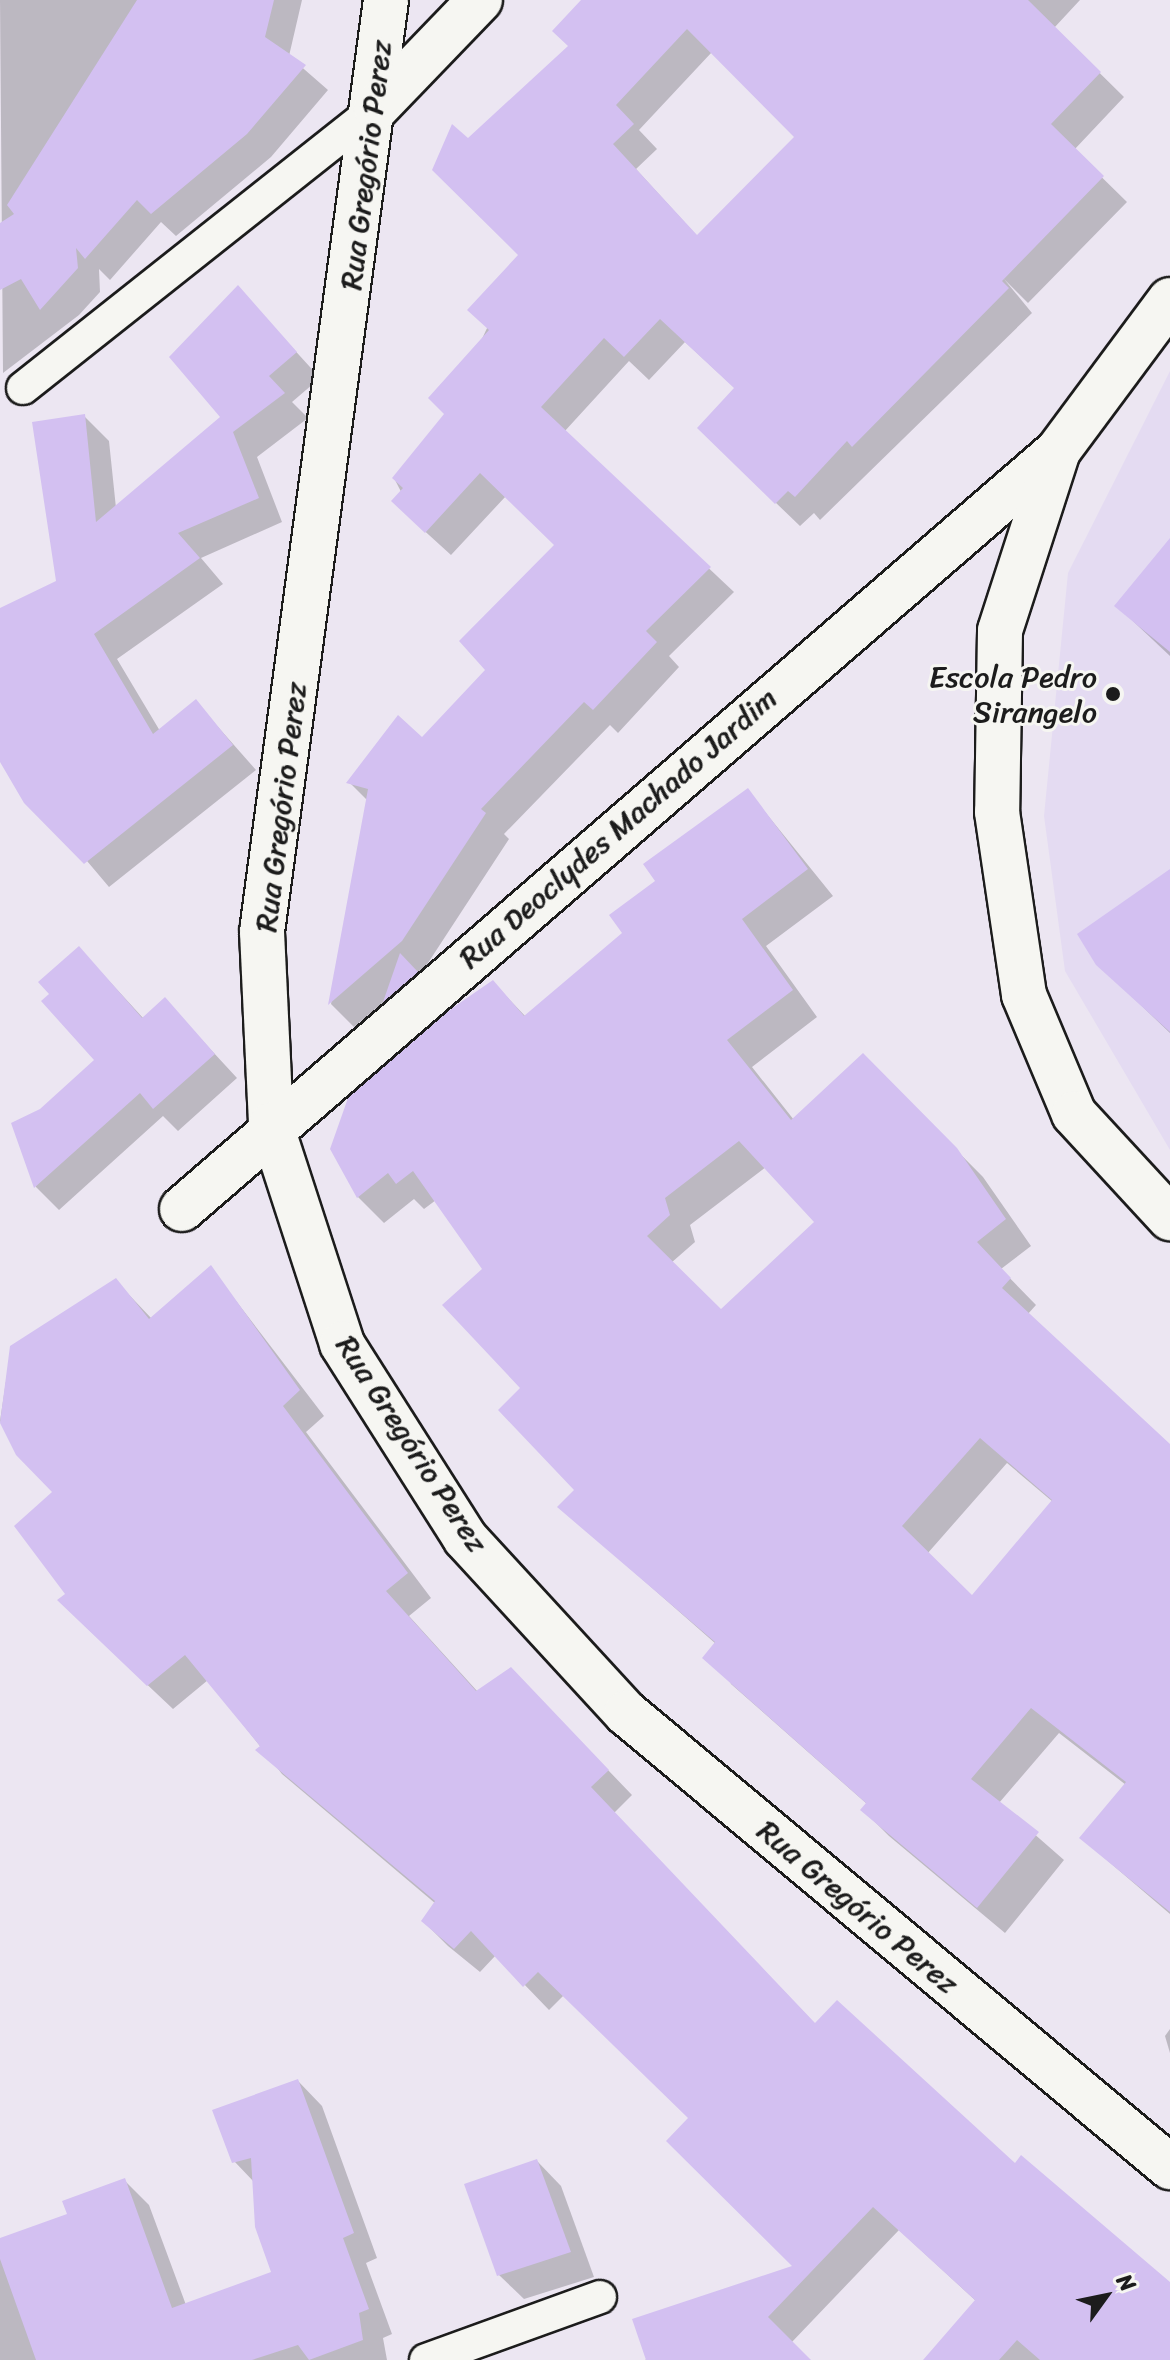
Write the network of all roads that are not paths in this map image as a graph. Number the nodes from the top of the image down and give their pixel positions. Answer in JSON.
{"nodes":[{"id":1,"x":386,"y":0,"type":"edge"},
{"id":2,"x":480,"y":0,"type":"edge"},
{"id":3,"x":376,"y":108,"type":"junction"},
{"id":4,"x":1166,"y":310,"type":"edge"},
{"id":5,"x":23,"y":388,"type":"dead end"},
{"id":6,"x":1058,"y":451,"type":"junction"},
{"id":7,"x":271,"y":1125,"type":"junction"},
{"id":8,"x":1166,"y":1207,"type":"edge"},
{"id":9,"x":182,"y":1209,"type":"dead end"},
{"id":10,"x":1170,"y":2167,"type":"edge"},
{"id":11,"x":600,"y":2297,"type":"dead end"},
{"id":12,"x":426,"y":2360,"type":"edge"}],
"edges":[{"from":1,"to":3,"type":"street","name":"Rua Gregório Perez"},
{"from":2,"to":3,"type":"street"},
{"from":3,"to":5,"type":"lane"},
{"from":3,"to":7,"type":"street","name":"Rua Gregório Perez"},
{"from":4,"to":6,"type":"street"},
{"from":6,"to":7,"type":"street","name":"Rua Deoclydes Machado Jardim"},
{"from":6,"to":8,"type":"street"},
{"from":7,"to":9,"type":"street","name":"Rua Deoclydes Machado Jardim"},
{"from":7,"to":10,"type":"street","name":"Rua Gregório Perez"},
{"from":11,"to":12,"type":"lane"}]}
